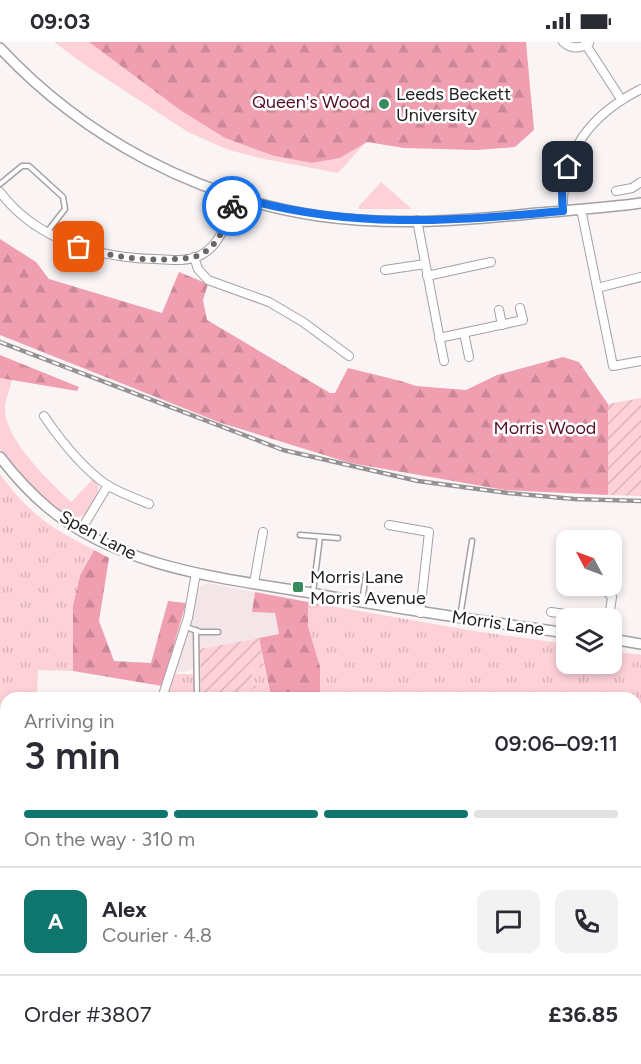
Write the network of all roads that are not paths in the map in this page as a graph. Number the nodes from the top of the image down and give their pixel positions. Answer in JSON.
{"nodes":[{"id":1,"x":563,"y":42,"type":"edge"},
{"id":2,"x":588,"y":44,"type":"edge"},
{"id":3,"x":0,"y":48,"type":"edge"},
{"id":4,"x":641,"y":89,"type":"edge"},
{"id":5,"x":621,"y":99,"type":"junction"},
{"id":6,"x":641,"y":182,"type":"edge"},
{"id":7,"x":0,"y":184,"type":"edge"},
{"id":8,"x":616,"y":190,"type":"dead end"},
{"id":9,"x":0,"y":192,"type":"edge"},
{"id":10,"x":235,"y":196,"type":"junction"},
{"id":11,"x":641,"y":203,"type":"edge"},
{"id":12,"x":581,"y":209,"type":"junction"},
{"id":13,"x":563,"y":211,"type":"junction"},
{"id":14,"x":417,"y":220,"type":"junction"},
{"id":15,"x":46,"y":233,"type":"junction"},
{"id":16,"x":194,"y":257,"type":"junction"},
{"id":17,"x":492,"y":262,"type":"dead end"},
{"id":18,"x":424,"y":264,"type":"junction"},
{"id":19,"x":385,"y":270,"type":"dead end"},
{"id":20,"x":427,"y":276,"type":"junction"},
{"id":21,"x":641,"y":277,"type":"edge"},
{"id":22,"x":597,"y":288,"type":"junction"},
{"id":23,"x":520,"y":308,"type":"dead end"},
{"id":24,"x":499,"y":310,"type":"dead end"},
{"id":25,"x":502,"y":325,"type":"junction"},
{"id":26,"x":464,"y":333,"type":"junction"},
{"id":27,"x":439,"y":338,"type":"junction"},
{"id":28,"x":349,"y":356,"type":"dead end"},
{"id":29,"x":469,"y":357,"type":"dead end"},
{"id":30,"x":444,"y":361,"type":"dead end"},
{"id":31,"x":641,"y":361,"type":"edge"},
{"id":32,"x":44,"y":416,"type":"dead end"},
{"id":33,"x":0,"y":457,"type":"edge"},
{"id":34,"x":108,"y":485,"type":"junction"},
{"id":35,"x":149,"y":504,"type":"dead end"},
{"id":36,"x":389,"y":525,"type":"dead end"},
{"id":37,"x":81,"y":530,"type":"junction"},
{"id":38,"x":263,"y":532,"type":"dead end"},
{"id":39,"x":300,"y":534,"type":"dead end"},
{"id":40,"x":320,"y":537,"type":"junction"},
{"id":41,"x":338,"y":538,"type":"dead end"},
{"id":42,"x":472,"y":541,"type":"dead end"},
{"id":43,"x":196,"y":573,"type":"junction"},
{"id":44,"x":366,"y":575,"type":"dead end"},
{"id":45,"x":216,"y":578,"type":"joint"},
{"id":46,"x":254,"y":583,"type":"junction"},
{"id":47,"x":313,"y":594,"type":"junction"},
{"id":48,"x":362,"y":602,"type":"junction"},
{"id":49,"x":551,"y":612,"type":"dead end"},
{"id":50,"x":420,"y":613,"type":"junction"},
{"id":51,"x":556,"y":613,"type":"edge"},
{"id":52,"x":460,"y":618,"type":"junction"},
{"id":53,"x":186,"y":627,"type":"junction"},
{"id":54,"x":196,"y":630,"type":"junction"},
{"id":55,"x":556,"y":631,"type":"edge"},
{"id":56,"x":218,"y":632,"type":"dead end"},
{"id":57,"x":622,"y":641,"type":"edge"},
{"id":58,"x":641,"y":644,"type":"edge"},
{"id":59,"x":164,"y":692,"type":"edge"},
{"id":60,"x":197,"y":692,"type":"edge"}],
"edges":[{"from":1,"to":2,"type":"street"},
{"from":2,"to":5,"type":"street"},
{"from":3,"to":10,"type":"street"},
{"from":4,"to":5,"type":"street"},
{"from":5,"to":13,"type":"street"},
{"from":6,"to":8,"type":"street"},
{"from":7,"to":15,"type":"lane"},
{"from":9,"to":15,"type":"street"},
{"from":10,"to":14,"type":"street"},
{"from":10,"to":16,"type":"street"},
{"from":11,"to":12,"type":"street"},
{"from":12,"to":13,"type":"street"},
{"from":12,"to":22,"type":"street"},
{"from":13,"to":14,"type":"street"},
{"from":14,"to":18,"type":"street"},
{"from":15,"to":16,"type":"street"},
{"from":16,"to":28,"type":"street"},
{"from":17,"to":20,"type":"street"},
{"from":18,"to":19,"type":"street"},
{"from":18,"to":20,"type":"street"},
{"from":20,"to":27,"type":"street"},
{"from":21,"to":22,"type":"street"},
{"from":22,"to":31,"type":"street"},
{"from":23,"to":25,"type":"street"},
{"from":24,"to":25,"type":"street"},
{"from":25,"to":26,"type":"street"},
{"from":26,"to":27,"type":"street"},
{"from":26,"to":29,"type":"street"},
{"from":27,"to":30,"type":"street"},
{"from":32,"to":34,"type":"street"},
{"from":33,"to":37,"type":"street","name":"Spen Lane"},
{"from":34,"to":35,"type":"street"},
{"from":34,"to":37,"type":"street"},
{"from":36,"to":50,"type":"street"},
{"from":37,"to":43,"type":"street","name":"Spen Lane"},
{"from":38,"to":46,"type":"street"},
{"from":39,"to":40,"type":"lane"},
{"from":40,"to":41,"type":"lane"},
{"from":40,"to":47,"type":"lane"},
{"from":42,"to":52,"type":"lane"},
{"from":43,"to":45,"type":"street","name":"Spen Lane"},
{"from":43,"to":53,"type":"street"},
{"from":44,"to":48,"type":"lane"},
{"from":45,"to":46,"type":"street","name":"Morris Lane"},
{"from":46,"to":47,"type":"street","name":"Morris Lane"},
{"from":47,"to":48,"type":"street","name":"Morris Lane"},
{"from":48,"to":50,"type":"street","name":"Morris Lane"},
{"from":49,"to":51,"type":"street"},
{"from":50,"to":52,"type":"street","name":"Morris Lane"},
{"from":52,"to":55,"type":"street","name":"Morris Lane"},
{"from":53,"to":54,"type":"lane"},
{"from":53,"to":59,"type":"street"},
{"from":54,"to":56,"type":"lane"},
{"from":54,"to":60,"type":"lane"},
{"from":57,"to":58,"type":"street"}]}
